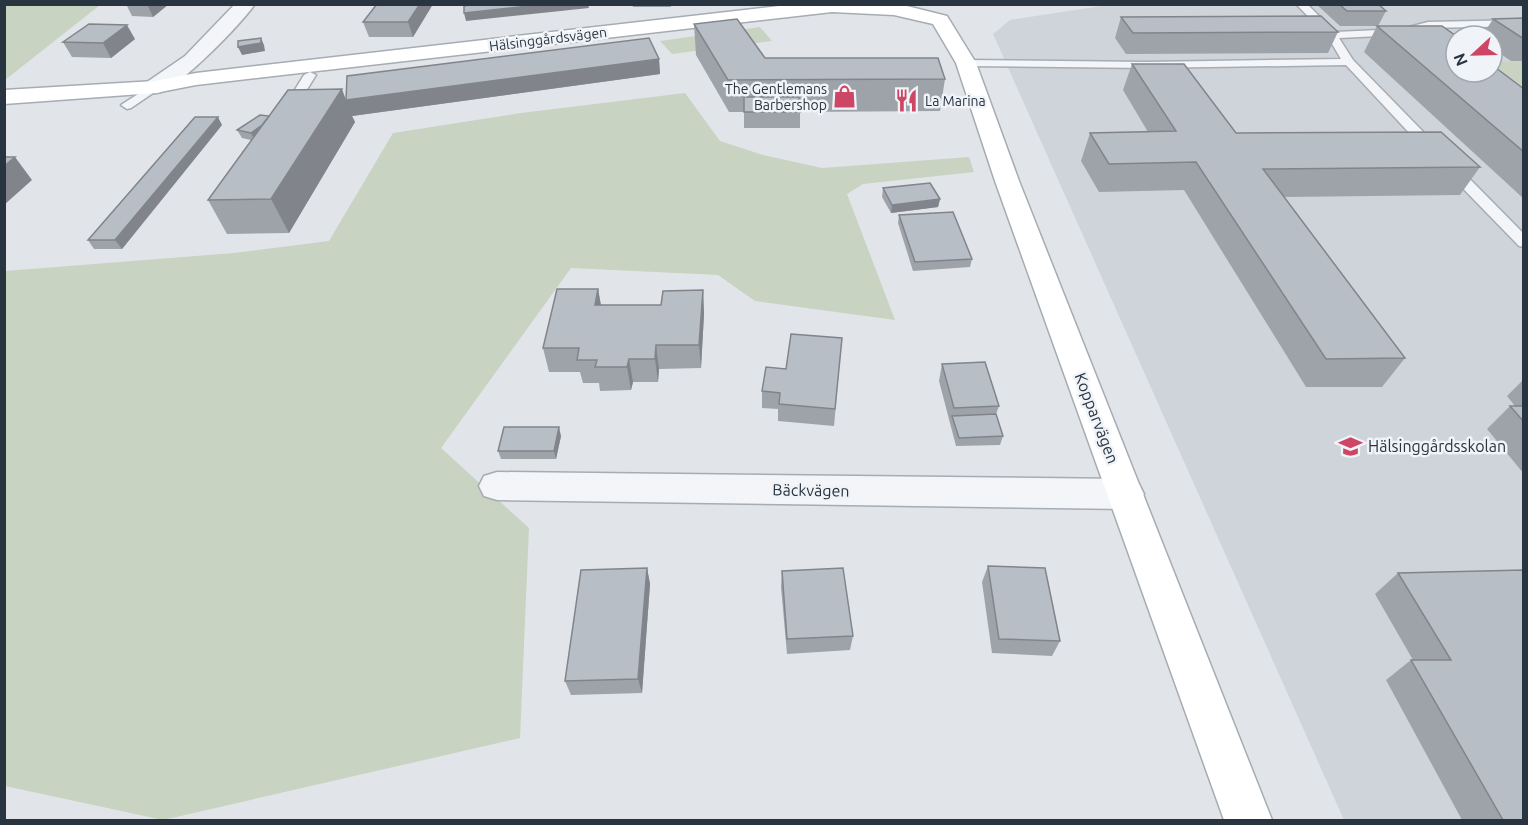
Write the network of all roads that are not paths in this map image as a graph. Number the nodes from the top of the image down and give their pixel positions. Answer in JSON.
{"nodes":[{"id":1,"x":246,"y":4,"type":"edge"},
{"id":2,"x":1301,"y":4,"type":"edge"},
{"id":3,"x":947,"y":15,"type":"junction"},
{"id":4,"x":1524,"y":23,"type":"edge"},
{"id":5,"x":1332,"y":35,"type":"junction"},
{"id":6,"x":1349,"y":62,"type":"junction"},
{"id":7,"x":966,"y":63,"type":"junction"},
{"id":8,"x":310,"y":75,"type":"junction"},
{"id":9,"x":155,"y":87,"type":"junction"},
{"id":10,"x":4,"y":97,"type":"edge"},
{"id":11,"x":127,"y":105,"type":"dead end"},
{"id":12,"x":283,"y":119,"type":"edge"},
{"id":13,"x":1396,"y":136,"type":"edge"},
{"id":14,"x":1419,"y":136,"type":"junction"},
{"id":15,"x":1524,"y":243,"type":"edge"},
{"id":16,"x":497,"y":486,"type":"dead end"},
{"id":17,"x":1126,"y":494,"type":"junction"},
{"id":18,"x":1248,"y":820,"type":"edge"}],
"edges":[{"from":1,"to":9,"type":"street"},
{"from":2,"to":5,"type":"lane"},
{"from":3,"to":7,"type":"street","name":"Kopparvägen"},
{"from":3,"to":8,"type":"street","name":"Hälsinggårdsvägen"},
{"from":3,"to":9,"type":"street","name":"Hälsinggårdsvägen"},
{"from":4,"to":5,"type":"lane"},
{"from":5,"to":6,"type":"lane"},
{"from":6,"to":7,"type":"lane"},
{"from":6,"to":14,"type":"lane"},
{"from":7,"to":17,"type":"street","name":"Kopparvägen"},
{"from":8,"to":9,"type":"street","name":"Hälsinggårdsvägen"},
{"from":8,"to":12,"type":"lane"},
{"from":9,"to":10,"type":"street","name":"Hälsinggårdsvägen"},
{"from":9,"to":11,"type":"lane"},
{"from":13,"to":14,"type":"lane"},
{"from":14,"to":15,"type":"lane"},
{"from":16,"to":17,"type":"street","name":"Bäckvägen"},
{"from":17,"to":18,"type":"street","name":"Kopparvägen"}]}
